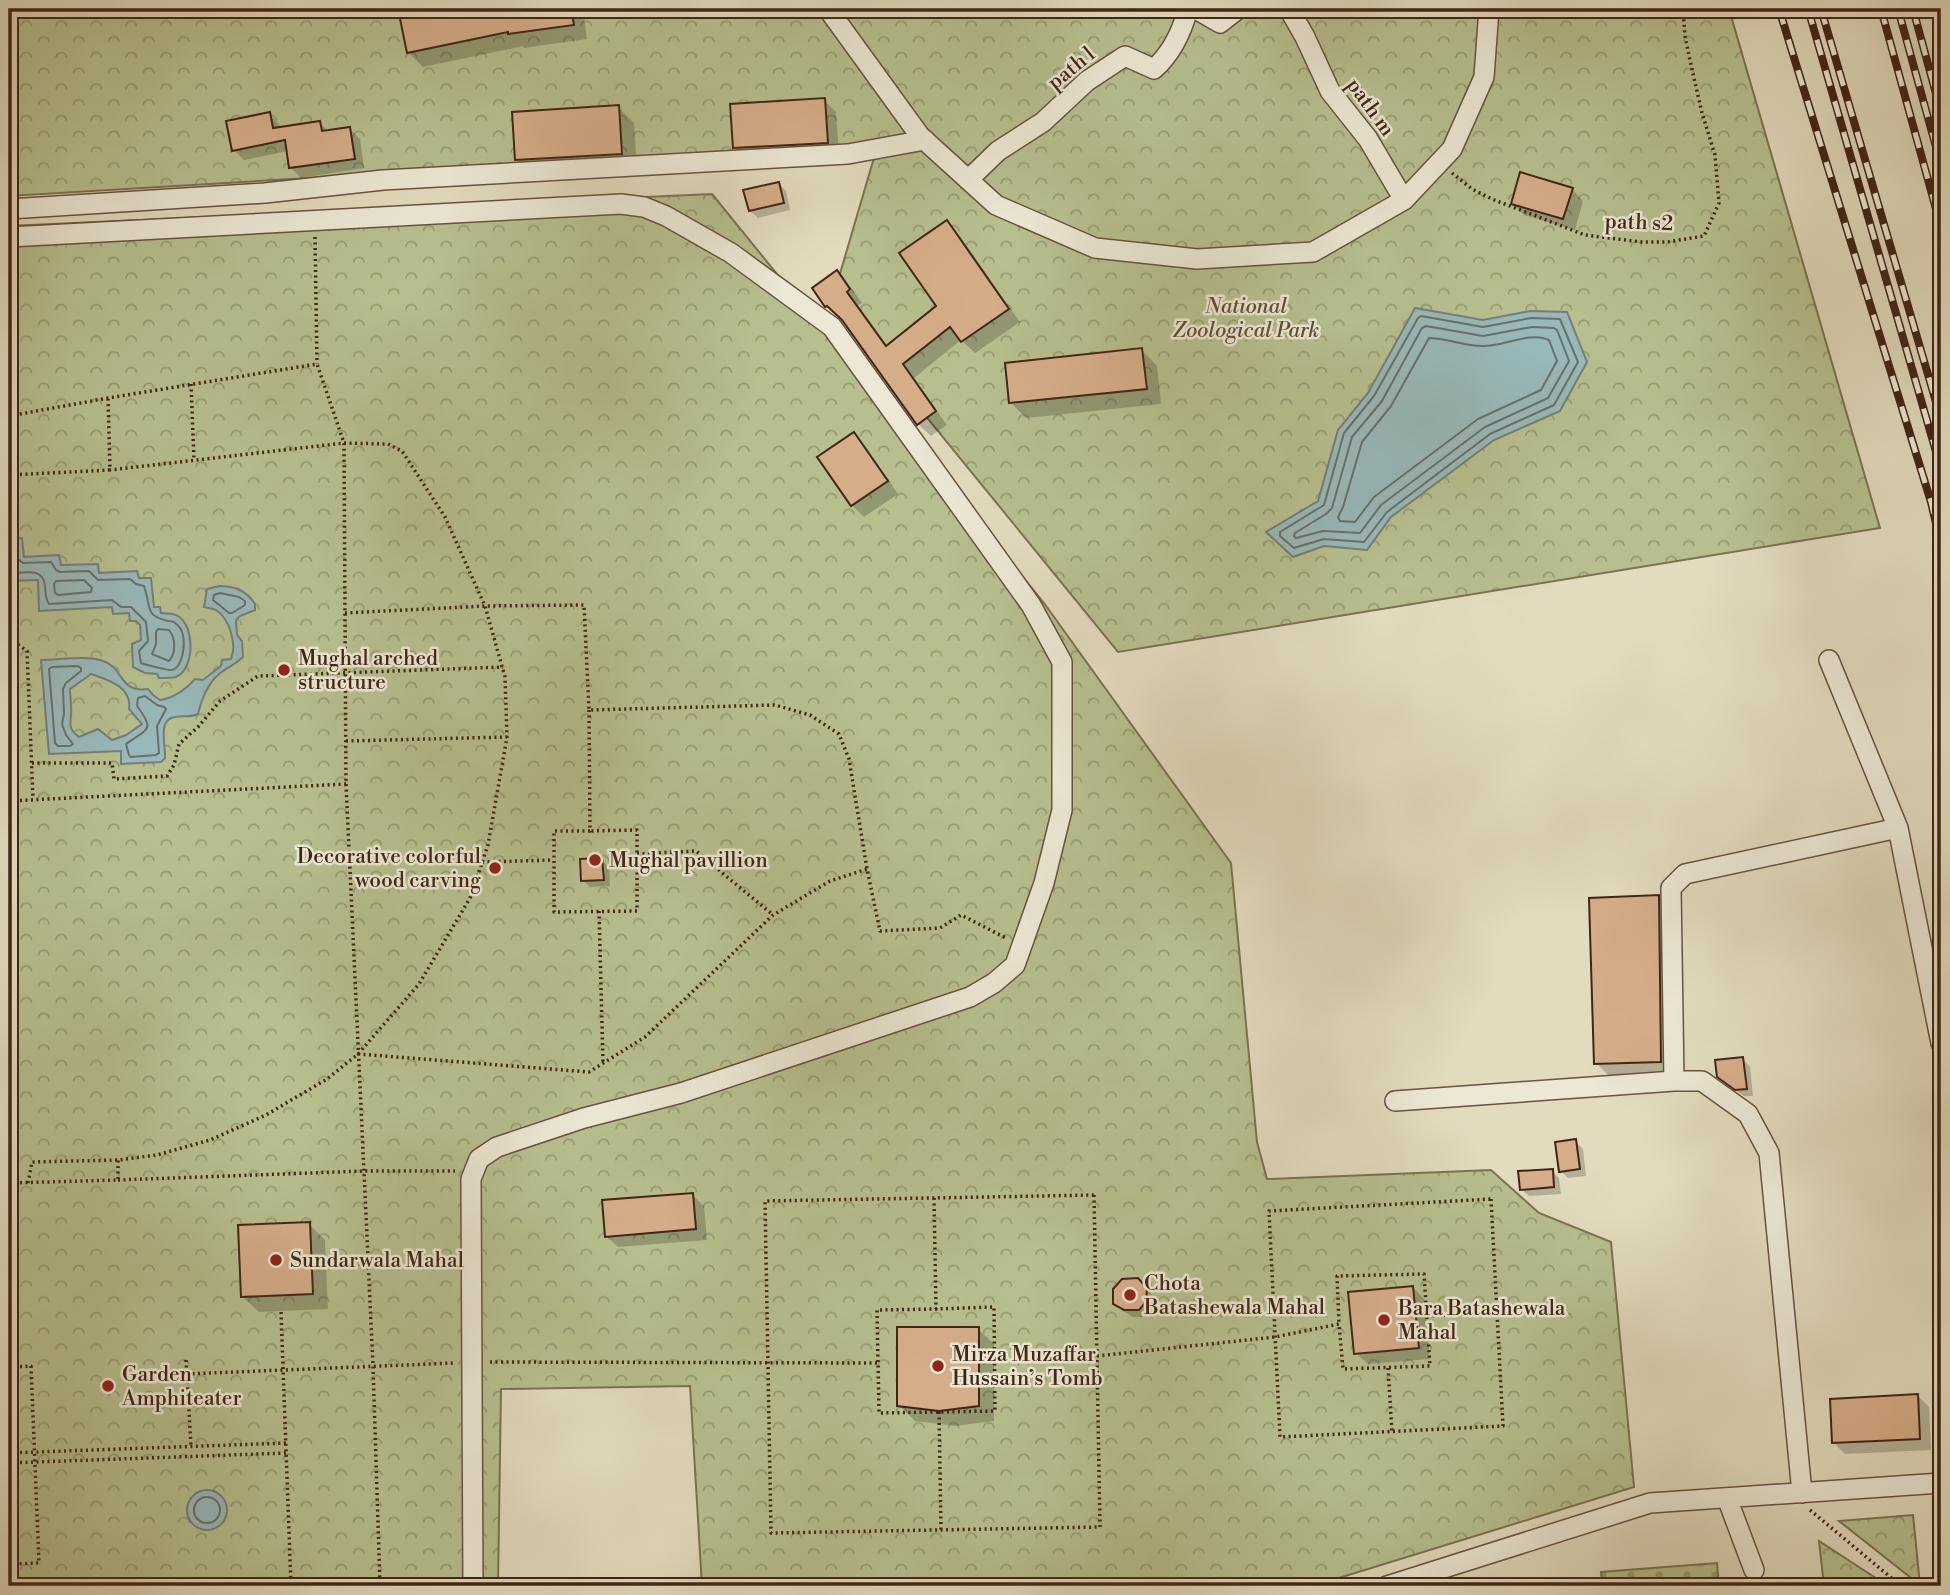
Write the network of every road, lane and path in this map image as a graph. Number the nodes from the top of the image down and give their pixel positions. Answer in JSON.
{"nodes":[{"id":1,"x":828,"y":9,"type":"edge"},
{"id":2,"x":1188,"y":9,"type":"edge"},
{"id":3,"x":1196,"y":9,"type":"edge"},
{"id":4,"x":1238,"y":9,"type":"edge"},
{"id":5,"x":1289,"y":9,"type":"edge"},
{"id":6,"x":1489,"y":9,"type":"edge"},
{"id":7,"x":1683,"y":9,"type":"edge"},
{"id":8,"x":925,"y":140,"type":"junction"},
{"id":9,"x":1440,"y":163,"type":"junction"},
{"id":10,"x":968,"y":180,"type":"junction"},
{"id":11,"x":1404,"y":200,"type":"junction"},
{"id":12,"x":9,"y":209,"type":"edge"},
{"id":13,"x":315,"y":221,"type":"junction"},
{"id":14,"x":9,"y":237,"type":"edge"},
{"id":15,"x":317,"y":364,"type":"junction"},
{"id":16,"x":191,"y":384,"type":"junction"},
{"id":17,"x":108,"y":398,"type":"junction"},
{"id":18,"x":9,"y":416,"type":"edge"},
{"id":19,"x":344,"y":443,"type":"junction"},
{"id":20,"x":194,"y":460,"type":"junction"},
{"id":21,"x":110,"y":470,"type":"junction"},
{"id":22,"x":9,"y":475,"type":"edge"},
{"id":23,"x":485,"y":606,"type":"junction"},
{"id":24,"x":345,"y":613,"type":"junction"},
{"id":25,"x":9,"y":638,"type":"edge"},
{"id":26,"x":1829,"y":660,"type":"dead end"},
{"id":27,"x":503,"y":667,"type":"junction"},
{"id":28,"x":346,"y":673,"type":"junction"},
{"id":29,"x":589,"y":710,"type":"junction"},
{"id":30,"x":507,"y":737,"type":"junction"},
{"id":31,"x":346,"y":741,"type":"junction"},
{"id":32,"x":32,"y":762,"type":"junction"},
{"id":33,"x":346,"y":784,"type":"junction"},
{"id":34,"x":33,"y":799,"type":"junction"},
{"id":35,"x":9,"y":801,"type":"edge"},
{"id":36,"x":1898,"y":828,"type":"junction"},
{"id":37,"x":590,"y":831,"type":"junction"},
{"id":38,"x":637,"y":854,"type":"junction"},
{"id":39,"x":554,"y":860,"type":"junction"},
{"id":40,"x":482,"y":862,"type":"junction"},
{"id":41,"x":867,"y":869,"type":"junction"},
{"id":42,"x":599,"y":911,"type":"junction"},
{"id":43,"x":773,"y":915,"type":"junction"},
{"id":44,"x":1022,"y":947,"type":"junction"},
{"id":45,"x":1941,"y":1043,"type":"edge"},
{"id":46,"x":358,"y":1054,"type":"junction"},
{"id":47,"x":603,"y":1063,"type":"junction"},
{"id":48,"x":1674,"y":1081,"type":"junction"},
{"id":49,"x":1395,"y":1101,"type":"dead end"},
{"id":50,"x":118,"y":1160,"type":"junction"},
{"id":51,"x":363,"y":1171,"type":"junction"},
{"id":52,"x":475,"y":1171,"type":"junction"},
{"id":53,"x":118,"y":1180,"type":"junction"},
{"id":54,"x":9,"y":1183,"type":"edge"},
{"id":55,"x":28,"y":1183,"type":"junction"},
{"id":56,"x":934,"y":1198,"type":"junction"},
{"id":57,"x":9,"y":1249,"type":"edge"},
{"id":58,"x":9,"y":1258,"type":"edge"},
{"id":59,"x":10,"y":1298,"type":"edge"},
{"id":60,"x":936,"y":1309,"type":"junction"},
{"id":61,"x":281,"y":1312,"type":"dead end"},
{"id":62,"x":1497,"y":1312,"type":"junction"},
{"id":63,"x":1427,"y":1316,"type":"junction"},
{"id":64,"x":1339,"y":1324,"type":"junction"},
{"id":65,"x":10,"y":1329,"type":"edge"},
{"id":66,"x":1275,"y":1337,"type":"junction"},
{"id":67,"x":1097,"y":1356,"type":"junction"},
{"id":68,"x":186,"y":1360,"type":"dead end"},
{"id":69,"x":472,"y":1362,"type":"junction"},
{"id":70,"x":768,"y":1363,"type":"junction"},
{"id":71,"x":878,"y":1363,"type":"junction"},
{"id":72,"x":11,"y":1367,"type":"edge"},
{"id":73,"x":373,"y":1367,"type":"junction"},
{"id":74,"x":1388,"y":1368,"type":"junction"},
{"id":75,"x":283,"y":1370,"type":"junction"},
{"id":76,"x":187,"y":1374,"type":"junction"},
{"id":77,"x":939,"y":1412,"type":"junction"},
{"id":78,"x":1392,"y":1432,"type":"junction"},
{"id":79,"x":286,"y":1443,"type":"junction"},
{"id":80,"x":191,"y":1446,"type":"junction"},
{"id":81,"x":34,"y":1452,"type":"junction"},
{"id":82,"x":9,"y":1453,"type":"edge"},
{"id":83,"x":286,"y":1453,"type":"junction"},
{"id":84,"x":35,"y":1462,"type":"junction"},
{"id":85,"x":9,"y":1464,"type":"edge"},
{"id":86,"x":1941,"y":1483,"type":"edge"},
{"id":87,"x":1796,"y":1493,"type":"junction"},
{"id":88,"x":1727,"y":1498,"type":"junction"},
{"id":89,"x":941,"y":1530,"type":"junction"},
{"id":90,"x":9,"y":1564,"type":"edge"},
{"id":91,"x":1754,"y":1570,"type":"dead end"},
{"id":92,"x":291,"y":1586,"type":"edge"},
{"id":93,"x":380,"y":1586,"type":"edge"},
{"id":94,"x":473,"y":1586,"type":"edge"},
{"id":95,"x":1387,"y":1586,"type":"edge"},
{"id":96,"x":1900,"y":1586,"type":"edge"}],
"edges":[{"from":1,"to":8,"type":"street"},
{"from":2,"to":10,"type":"street","name":"path l"},
{"from":3,"to":4,"type":"street"},
{"from":5,"to":11,"type":"street","name":"path m"},
{"from":6,"to":9,"type":"street"},
{"from":7,"to":9,"type":"path","name":"path s2"},
{"from":8,"to":10,"type":"street"},
{"from":8,"to":12,"type":"street"},
{"from":9,"to":11,"type":"street"},
{"from":10,"to":11,"type":"street"},
{"from":13,"to":14,"type":"street"},
{"from":13,"to":15,"type":"path"},
{"from":13,"to":44,"type":"street"},
{"from":15,"to":16,"type":"path"},
{"from":15,"to":19,"type":"path"},
{"from":16,"to":17,"type":"path"},
{"from":16,"to":20,"type":"path"},
{"from":17,"to":18,"type":"path"},
{"from":17,"to":21,"type":"path"},
{"from":19,"to":20,"type":"path"},
{"from":19,"to":23,"type":"path"},
{"from":19,"to":24,"type":"path"},
{"from":20,"to":21,"type":"path"},
{"from":21,"to":22,"type":"path"},
{"from":23,"to":24,"type":"path"},
{"from":23,"to":27,"type":"path"},
{"from":23,"to":29,"type":"path"},
{"from":24,"to":28,"type":"path"},
{"from":25,"to":32,"type":"path"},
{"from":26,"to":36,"type":"street"},
{"from":27,"to":28,"type":"path"},
{"from":27,"to":30,"type":"path"},
{"from":28,"to":31,"type":"path"},
{"from":28,"to":32,"type":"path"},
{"from":29,"to":37,"type":"path"},
{"from":29,"to":41,"type":"path"},
{"from":30,"to":31,"type":"path"},
{"from":30,"to":40,"type":"path"},
{"from":31,"to":33,"type":"path"},
{"from":32,"to":34,"type":"path"},
{"from":33,"to":34,"type":"path"},
{"from":33,"to":46,"type":"path"},
{"from":34,"to":35,"type":"path"},
{"from":36,"to":45,"type":"street"},
{"from":36,"to":48,"type":"street"},
{"from":37,"to":38,"type":"path"},
{"from":37,"to":39,"type":"path"},
{"from":38,"to":42,"type":"path"},
{"from":38,"to":43,"type":"path"},
{"from":39,"to":40,"type":"path"},
{"from":39,"to":42,"type":"path"},
{"from":40,"to":46,"type":"path"},
{"from":41,"to":43,"type":"path"},
{"from":41,"to":44,"type":"path"},
{"from":42,"to":47,"type":"path"},
{"from":43,"to":47,"type":"path"},
{"from":44,"to":52,"type":"street"},
{"from":46,"to":47,"type":"path"},
{"from":46,"to":50,"type":"path"},
{"from":46,"to":51,"type":"path"},
{"from":48,"to":49,"type":"street"},
{"from":48,"to":87,"type":"street"},
{"from":50,"to":53,"type":"path"},
{"from":50,"to":55,"type":"path"},
{"from":51,"to":52,"type":"path"},
{"from":51,"to":53,"type":"path"},
{"from":51,"to":73,"type":"path"},
{"from":52,"to":69,"type":"street"},
{"from":53,"to":55,"type":"path"},
{"from":54,"to":55,"type":"path"},
{"from":56,"to":60,"type":"path"},
{"from":56,"to":67,"type":"path"},
{"from":56,"to":70,"type":"path"},
{"from":57,"to":58,"type":"path"},
{"from":58,"to":59,"type":"path"},
{"from":59,"to":65,"type":"path"},
{"from":60,"to":71,"type":"path"},
{"from":60,"to":77,"type":"path"},
{"from":61,"to":75,"type":"path"},
{"from":62,"to":63,"type":"path"},
{"from":62,"to":66,"type":"path"},
{"from":62,"to":78,"type":"path"},
{"from":63,"to":64,"type":"path"},
{"from":63,"to":74,"type":"path"},
{"from":64,"to":66,"type":"path"},
{"from":64,"to":74,"type":"path"},
{"from":65,"to":72,"type":"path"},
{"from":66,"to":67,"type":"path"},
{"from":66,"to":78,"type":"path"},
{"from":67,"to":89,"type":"path"},
{"from":68,"to":76,"type":"path"},
{"from":69,"to":70,"type":"path"},
{"from":69,"to":73,"type":"path"},
{"from":69,"to":94,"type":"street"},
{"from":70,"to":71,"type":"path"},
{"from":70,"to":89,"type":"path"},
{"from":71,"to":77,"type":"path"},
{"from":72,"to":81,"type":"path"},
{"from":73,"to":75,"type":"path"},
{"from":73,"to":93,"type":"path"},
{"from":74,"to":78,"type":"path"},
{"from":75,"to":76,"type":"path"},
{"from":75,"to":79,"type":"path"},
{"from":76,"to":80,"type":"path"},
{"from":77,"to":89,"type":"path"},
{"from":79,"to":80,"type":"path"},
{"from":79,"to":83,"type":"path"},
{"from":80,"to":81,"type":"path"},
{"from":81,"to":82,"type":"path"},
{"from":81,"to":84,"type":"path"},
{"from":83,"to":84,"type":"path"},
{"from":83,"to":92,"type":"path"},
{"from":84,"to":85,"type":"path"},
{"from":84,"to":90,"type":"path"},
{"from":86,"to":87,"type":"street"},
{"from":87,"to":88,"type":"street"},
{"from":87,"to":96,"type":"path"},
{"from":88,"to":91,"type":"street"},
{"from":88,"to":95,"type":"street"}]}
